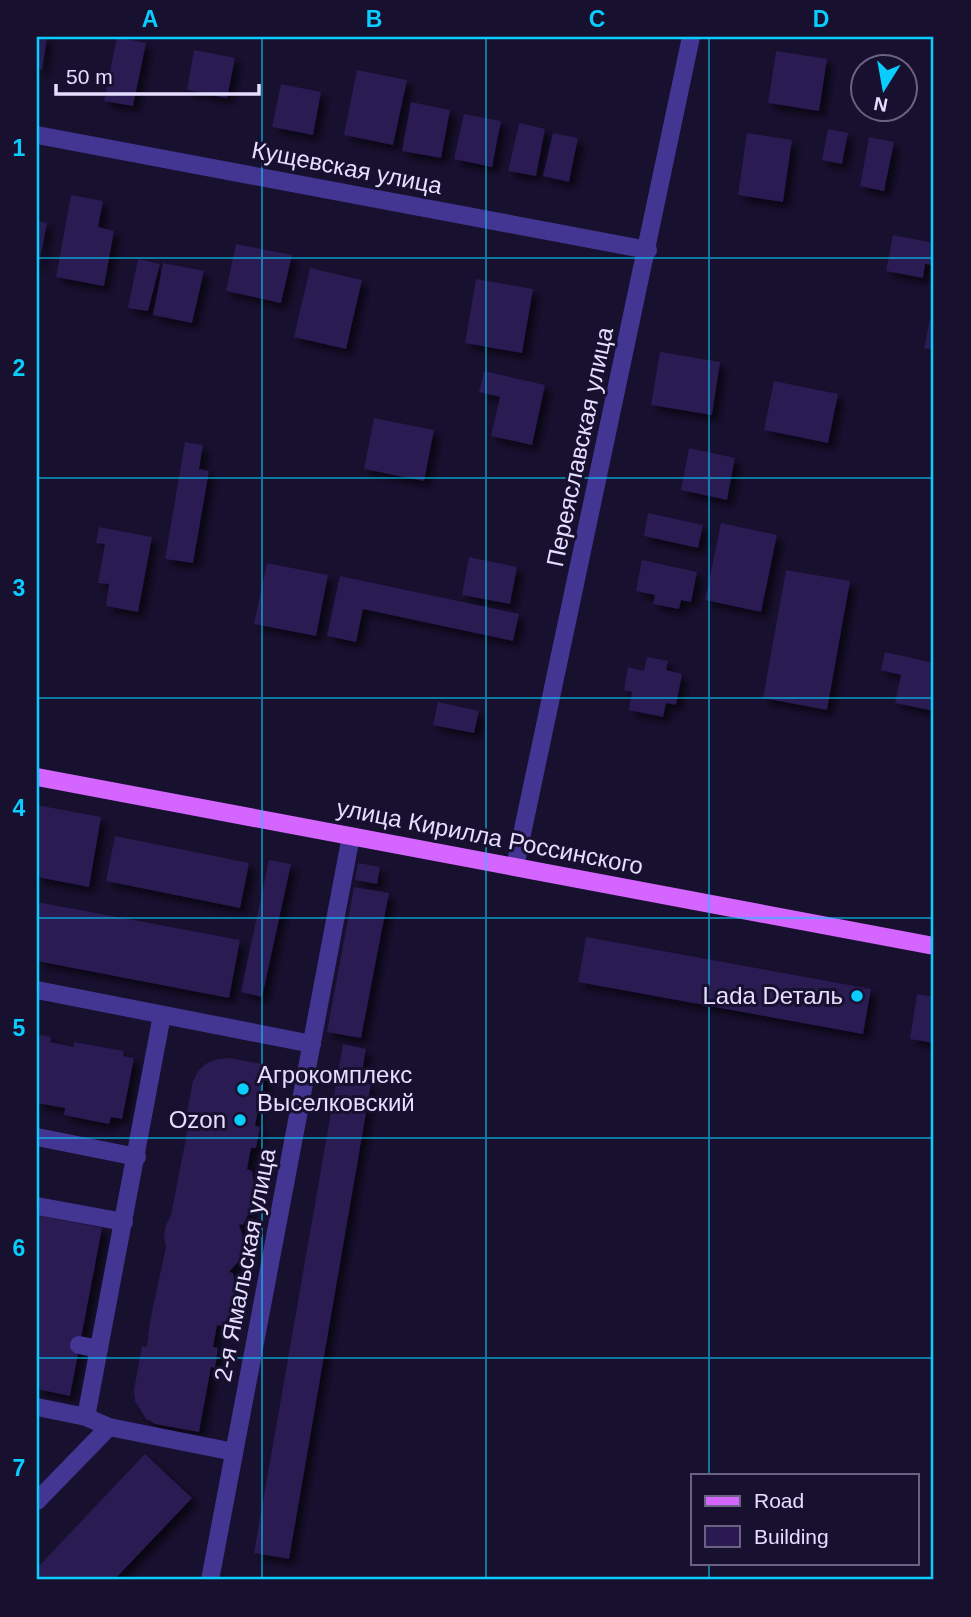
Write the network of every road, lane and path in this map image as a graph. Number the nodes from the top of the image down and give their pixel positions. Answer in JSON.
{"nodes":[{"id":1,"x":691,"y":37,"type":"edge"},
{"id":2,"x":37,"y":135,"type":"edge"},
{"id":3,"x":648,"y":250,"type":"junction"},
{"id":4,"x":37,"y":778,"type":"edge"},
{"id":5,"x":351,"y":836,"type":"junction"},
{"id":6,"x":515,"y":867,"type":"junction"},
{"id":7,"x":934,"y":946,"type":"edge"},
{"id":8,"x":37,"y":990,"type":"edge"},
{"id":9,"x":162,"y":1015,"type":"junction"},
{"id":10,"x":312,"y":1044,"type":"junction"},
{"id":11,"x":37,"y":1137,"type":"edge"},
{"id":12,"x":136,"y":1157,"type":"junction"},
{"id":13,"x":37,"y":1206,"type":"edge"},
{"id":14,"x":124,"y":1222,"type":"junction"},
{"id":15,"x":79,"y":1345,"type":"dead end"},
{"id":16,"x":99,"y":1349,"type":"junction"},
{"id":17,"x":37,"y":1407,"type":"edge"},
{"id":18,"x":86,"y":1417,"type":"junction"},
{"id":19,"x":109,"y":1427,"type":"junction"},
{"id":20,"x":234,"y":1452,"type":"junction"},
{"id":21,"x":37,"y":1501,"type":"edge"},
{"id":22,"x":210,"y":1580,"type":"edge"}],
"edges":[{"from":1,"to":3,"type":"street","name":"Переяславская улица"},
{"from":2,"to":3,"type":"street","name":"Кущевская улица"},
{"from":3,"to":6,"type":"street","name":"Переяславская улица"},
{"from":4,"to":5,"type":"main road","name":"улица Кирилла Россинского"},
{"from":5,"to":6,"type":"main road","name":"улица Кирилла Россинского"},
{"from":5,"to":10,"type":"street","name":"2-я Ямальская улица"},
{"from":6,"to":7,"type":"main road","name":"улица Кирилла Россинского"},
{"from":8,"to":9,"type":"street"},
{"from":9,"to":10,"type":"street"},
{"from":9,"to":12,"type":"street"},
{"from":10,"to":20,"type":"street","name":"2-я Ямальская улица"},
{"from":11,"to":12,"type":"street"},
{"from":12,"to":14,"type":"street"},
{"from":13,"to":14,"type":"street"},
{"from":14,"to":16,"type":"street"},
{"from":15,"to":16,"type":"street"},
{"from":16,"to":18,"type":"street"},
{"from":17,"to":18,"type":"street"},
{"from":18,"to":19,"type":"street"},
{"from":19,"to":20,"type":"street"},
{"from":19,"to":21,"type":"street"},
{"from":20,"to":22,"type":"street","name":"2-я Ямальская улица"}]}
